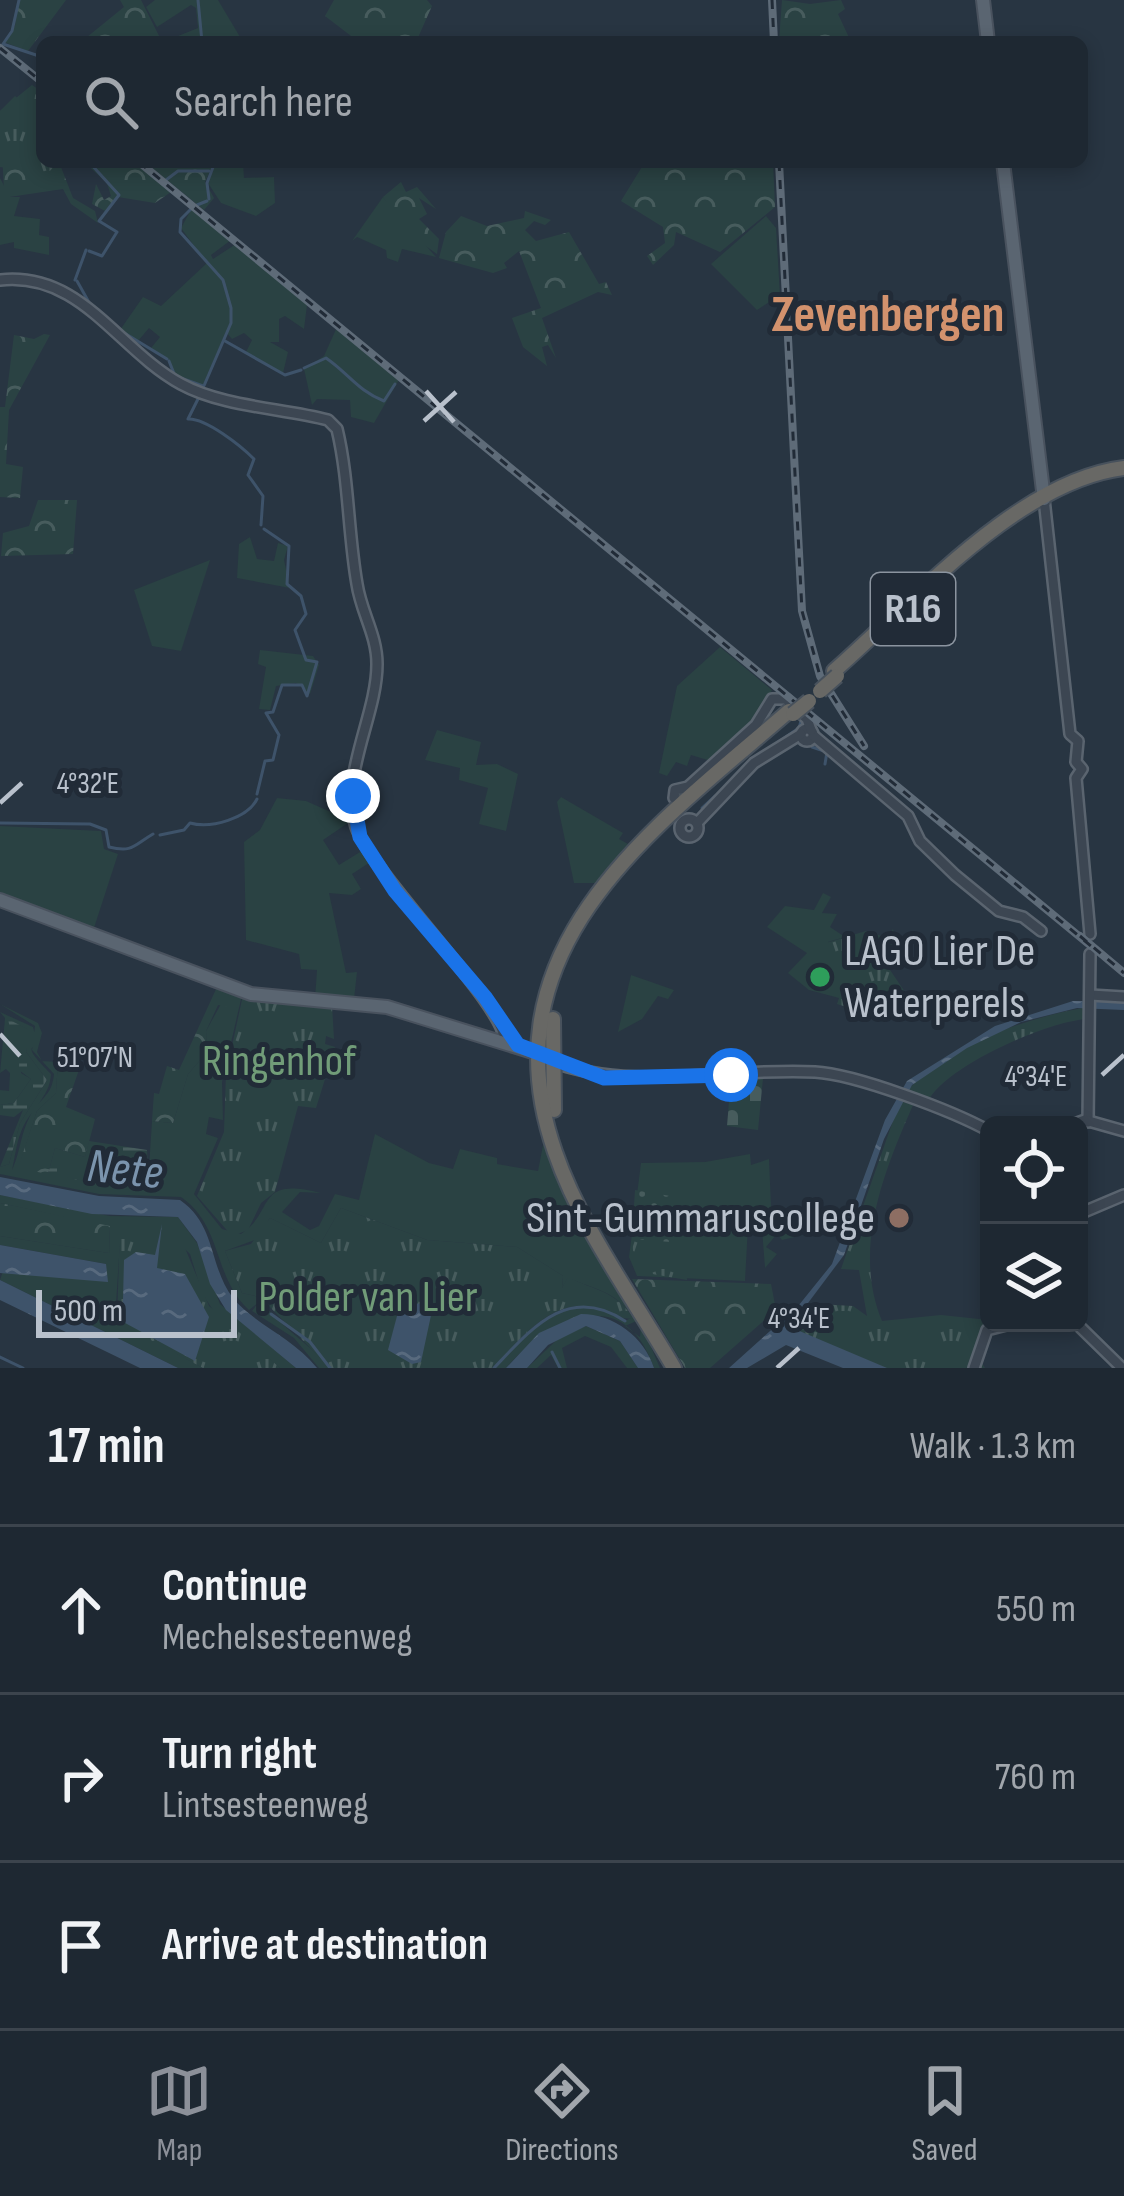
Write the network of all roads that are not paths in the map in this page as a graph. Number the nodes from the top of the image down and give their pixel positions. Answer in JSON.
{"nodes":[{"id":1,"x":987,"y":0,"type":"edge"},
{"id":2,"x":991,"y":36,"type":"edge"},
{"id":3,"x":1007,"y":168,"type":"edge"},
{"id":4,"x":0,"y":280,"type":"edge"},
{"id":5,"x":1124,"y":470,"type":"edge"},
{"id":6,"x":1043,"y":492,"type":"junction"},
{"id":7,"x":792,"y":708,"type":"junction"},
{"id":8,"x":807,"y":735,"type":"junction"},
{"id":9,"x":686,"y":814,"type":"junction"},
{"id":10,"x":0,"y":901,"type":"edge"},
{"id":11,"x":1041,"y":932,"type":"dead end"},
{"id":12,"x":1090,"y":934,"type":"dead end"},
{"id":13,"x":1090,"y":954,"type":"dead end"},
{"id":14,"x":1124,"y":997,"type":"edge"},
{"id":15,"x":1090,"y":1001,"type":"junction"},
{"id":16,"x":540,"y":1055,"type":"junction"},
{"id":17,"x":1088,"y":1122,"type":"joint"},
{"id":18,"x":980,"y":1128,"type":"edge"},
{"id":19,"x":1124,"y":1131,"type":"edge"},
{"id":20,"x":1124,"y":1195,"type":"edge"},
{"id":21,"x":1088,"y":1210,"type":"edge"},
{"id":22,"x":987,"y":1332,"type":"edge"},
{"id":23,"x":1084,"y":1332,"type":"edge"},
{"id":24,"x":677,"y":1368,"type":"edge"},
{"id":25,"x":974,"y":1368,"type":"edge"},
{"id":26,"x":1122,"y":1368,"type":"edge"}],
"edges":[{"from":1,"to":2,"type":"main road"},
{"from":3,"to":6,"type":"main road"},
{"from":4,"to":16,"type":"street"},
{"from":5,"to":6,"type":"highway","number":"R16"},
{"from":6,"to":7,"type":"highway","number":"R16","bridge":true},
{"from":6,"to":12,"type":"street"},
{"from":7,"to":8,"type":"street"},
{"from":7,"to":9,"type":"highway","number":"R16"},
{"from":7,"to":9,"type":"street"},
{"from":8,"to":9,"type":"street"},
{"from":8,"to":11,"type":"street"},
{"from":9,"to":16,"type":"highway","number":"R16"},
{"from":9,"to":16,"type":"highway","number":"R16"},
{"from":10,"to":16,"type":"main road"},
{"from":13,"to":15,"type":"street"},
{"from":14,"to":15,"type":"street"},
{"from":15,"to":17,"type":"street"},
{"from":16,"to":18,"type":"street"},
{"from":16,"to":24,"type":"highway","number":"R16"},
{"from":17,"to":19,"type":"street"},
{"from":20,"to":21,"type":"street"},
{"from":22,"to":25,"type":"street"},
{"from":23,"to":26,"type":"street"}]}
